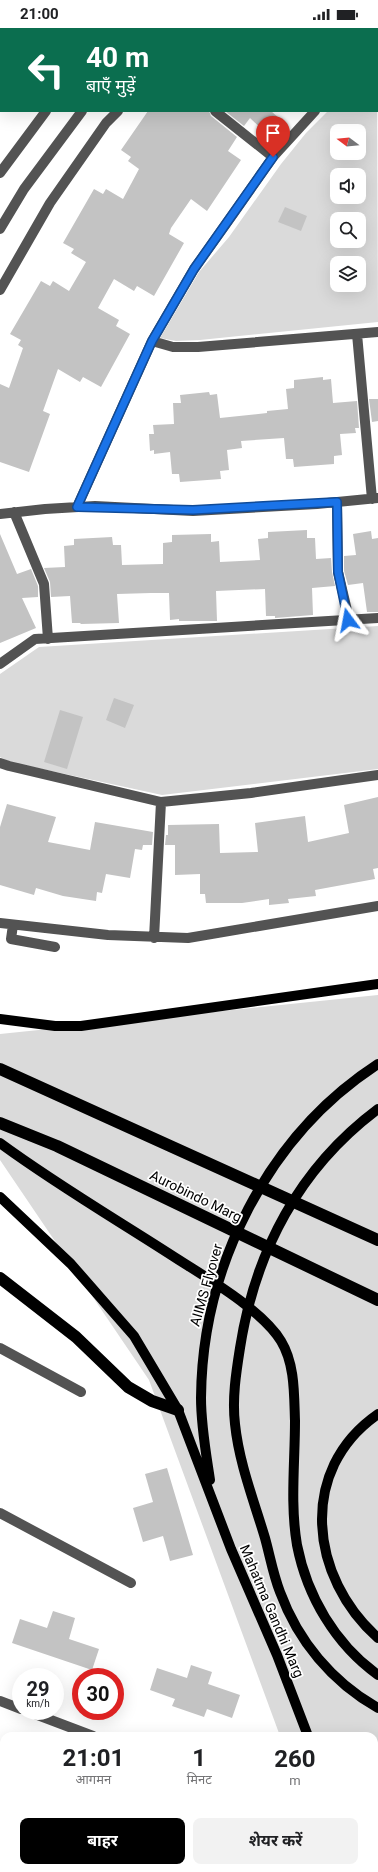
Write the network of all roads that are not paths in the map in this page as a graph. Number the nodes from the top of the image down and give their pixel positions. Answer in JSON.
{"nodes":[{"id":1,"x":45,"y":112,"type":"edge"},
{"id":2,"x":81,"y":112,"type":"edge"},
{"id":3,"x":117,"y":112,"type":"edge"},
{"id":4,"x":216,"y":112,"type":"edge"},
{"id":5,"x":314,"y":112,"type":"edge"},
{"id":6,"x":273,"y":157,"type":"junction"},
{"id":7,"x":0,"y":173,"type":"edge"},
{"id":8,"x":0,"y":229,"type":"edge"},
{"id":9,"x":0,"y":290,"type":"edge"},
{"id":10,"x":378,"y":332,"type":"edge"},
{"id":11,"x":357,"y":334,"type":"junction"},
{"id":12,"x":152,"y":341,"type":"junction"},
{"id":13,"x":375,"y":498,"type":"edge"},
{"id":14,"x":337,"y":502,"type":"junction"},
{"id":15,"x":77,"y":507,"type":"junction"},
{"id":16,"x":14,"y":512,"type":"junction"},
{"id":17,"x":0,"y":514,"type":"edge"},
{"id":18,"x":378,"y":618,"type":"edge"},
{"id":19,"x":348,"y":620,"type":"junction"},
{"id":20,"x":48,"y":639,"type":"junction"},
{"id":21,"x":0,"y":664,"type":"edge"},
{"id":22,"x":0,"y":762,"type":"edge"},
{"id":23,"x":378,"y":775,"type":"edge"},
{"id":24,"x":161,"y":802,"type":"junction"},
{"id":25,"x":378,"y":906,"type":"edge"},
{"id":26,"x":0,"y":923,"type":"edge"},
{"id":27,"x":13,"y":925,"type":"junction"},
{"id":28,"x":154,"y":938,"type":"junction"},
{"id":29,"x":54,"y":947,"type":"dead end"},
{"id":30,"x":378,"y":984,"type":"edge"},
{"id":31,"x":0,"y":1019,"type":"edge"},
{"id":32,"x":378,"y":1064,"type":"edge"},
{"id":33,"x":0,"y":1069,"type":"edge"},
{"id":34,"x":378,"y":1108,"type":"edge"},
{"id":35,"x":0,"y":1123,"type":"edge"},
{"id":36,"x":0,"y":1144,"type":"edge"},
{"id":37,"x":0,"y":1197,"type":"edge"},
{"id":38,"x":378,"y":1240,"type":"edge"},
{"id":39,"x":0,"y":1278,"type":"edge"},
{"id":40,"x":378,"y":1300,"type":"edge"},
{"id":41,"x":0,"y":1348,"type":"edge"},
{"id":42,"x":81,"y":1392,"type":"dead end"},
{"id":43,"x":178,"y":1410,"type":"junction"},
{"id":44,"x":378,"y":1414,"type":"edge"},
{"id":45,"x":212,"y":1496,"type":"junction"},
{"id":46,"x":0,"y":1513,"type":"edge"},
{"id":47,"x":131,"y":1583,"type":"dead end"},
{"id":48,"x":378,"y":1638,"type":"edge"},
{"id":49,"x":378,"y":1674,"type":"edge"},
{"id":50,"x":0,"y":1701,"type":"edge"},
{"id":51,"x":12,"y":1706,"type":"edge"},
{"id":52,"x":378,"y":1708,"type":"edge"},
{"id":53,"x":51,"y":1720,"type":"edge"},
{"id":54,"x":82,"y":1732,"type":"edge"},
{"id":55,"x":306,"y":1732,"type":"edge"}],
"edges":[{"from":1,"to":7,"type":"street"},
{"from":2,"to":8,"type":"street"},
{"from":3,"to":9,"type":"street"},
{"from":4,"to":6,"type":"street"},
{"from":5,"to":6,"type":"street"},
{"from":6,"to":12,"type":"street"},
{"from":10,"to":11,"type":"street"},
{"from":11,"to":12,"type":"street"},
{"from":11,"to":13,"type":"street"},
{"from":12,"to":15,"type":"street"},
{"from":13,"to":14,"type":"street"},
{"from":14,"to":15,"type":"street"},
{"from":14,"to":19,"type":"street"},
{"from":15,"to":16,"type":"street"},
{"from":16,"to":17,"type":"street"},
{"from":16,"to":20,"type":"street"},
{"from":18,"to":19,"type":"street"},
{"from":19,"to":20,"type":"street"},
{"from":20,"to":21,"type":"street"},
{"from":22,"to":24,"type":"street"},
{"from":23,"to":24,"type":"street"},
{"from":24,"to":28,"type":"street"},
{"from":25,"to":28,"type":"street"},
{"from":26,"to":27,"type":"street"},
{"from":27,"to":28,"type":"street"},
{"from":27,"to":29,"type":"street"},
{"from":30,"to":31,"type":"main road"},
{"from":32,"to":45,"type":"main road","name":"AIIMS Flyover"},
{"from":33,"to":38,"type":"highway"},
{"from":34,"to":52,"type":"main road"},
{"from":35,"to":40,"type":"highway","name":"Aurobindo Marg"},
{"from":36,"to":49,"type":"main road"},
{"from":37,"to":43,"type":"main road"},
{"from":39,"to":43,"type":"highway"},
{"from":41,"to":42,"type":"street"},
{"from":43,"to":45,"type":"main road"},
{"from":44,"to":48,"type":"main road"},
{"from":45,"to":55,"type":"main road","name":"Mahatma Gandhi Marg"},
{"from":46,"to":47,"type":"street"},
{"from":50,"to":51,"type":"street"},
{"from":53,"to":54,"type":"street"}]}
